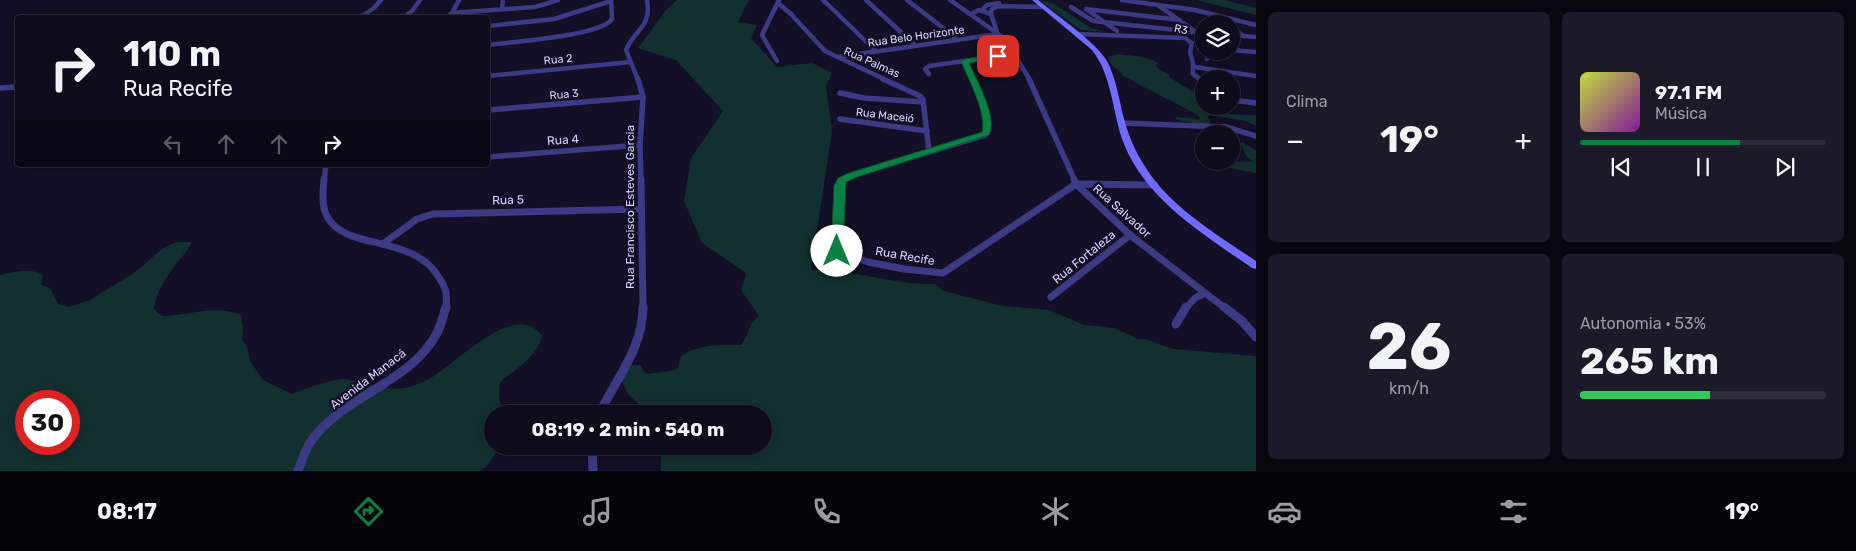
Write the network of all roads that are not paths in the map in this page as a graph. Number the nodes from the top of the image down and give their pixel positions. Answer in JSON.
{"nodes":[{"id":1,"x":380,"y":0,"type":"edge"},
{"id":2,"x":420,"y":0,"type":"edge"},
{"id":3,"x":459,"y":0,"type":"edge"},
{"id":4,"x":503,"y":0,"type":"edge"},
{"id":5,"x":558,"y":0,"type":"edge"},
{"id":6,"x":647,"y":0,"type":"edge"},
{"id":7,"x":823,"y":0,"type":"edge"},
{"id":8,"x":865,"y":0,"type":"edge"},
{"id":9,"x":907,"y":0,"type":"edge"},
{"id":10,"x":950,"y":0,"type":"edge"},
{"id":11,"x":1035,"y":0,"type":"edge"},
{"id":12,"x":1122,"y":0,"type":"edge"},
{"id":13,"x":611,"y":1,"type":"edge"},
{"id":14,"x":1026,"y":1,"type":"dead end"},
{"id":15,"x":778,"y":2,"type":"edge"},
{"id":16,"x":1156,"y":5,"type":"junction"},
{"id":17,"x":1044,"y":7,"type":"junction"},
{"id":18,"x":1071,"y":7,"type":"dead end"},
{"id":19,"x":592,"y":8,"type":"junction"},
{"id":20,"x":612,"y":8,"type":"junction"},
{"id":21,"x":502,"y":9,"type":"junction"},
{"id":22,"x":982,"y":10,"type":"junction"},
{"id":23,"x":452,"y":13,"type":"junction"},
{"id":24,"x":774,"y":13,"type":"junction"},
{"id":25,"x":970,"y":14,"type":"junction"},
{"id":26,"x":991,"y":14,"type":"junction"},
{"id":27,"x":1130,"y":14,"type":"junction"},
{"id":28,"x":364,"y":15,"type":"edge"},
{"id":29,"x":407,"y":15,"type":"edge"},
{"id":30,"x":450,"y":15,"type":"edge"},
{"id":31,"x":1215,"y":15,"type":"edge"},
{"id":32,"x":794,"y":16,"type":"junction"},
{"id":33,"x":1179,"y":20,"type":"junction"},
{"id":34,"x":1240,"y":21,"type":"edge"},
{"id":35,"x":982,"y":23,"type":"junction"},
{"id":36,"x":994,"y":23,"type":"junction"},
{"id":37,"x":1105,"y":23,"type":"junction"},
{"id":38,"x":1256,"y":25,"type":"edge"},
{"id":39,"x":490,"y":26,"type":"edge"},
{"id":40,"x":1148,"y":28,"type":"junction"},
{"id":41,"x":1116,"y":31,"type":"dead end"},
{"id":42,"x":1195,"y":31,"type":"edge"},
{"id":43,"x":1195,"y":32,"type":"edge"},
{"id":44,"x":998,"y":33,"type":"junction"},
{"id":45,"x":1240,"y":33,"type":"edge"},
{"id":46,"x":1077,"y":34,"type":"junction"},
{"id":47,"x":1240,"y":36,"type":"edge"},
{"id":48,"x":1244,"y":36,"type":"junction"},
{"id":49,"x":1256,"y":37,"type":"edge"},
{"id":50,"x":956,"y":38,"type":"junction"},
{"id":51,"x":490,"y":44,"type":"edge"},
{"id":52,"x":914,"y":44,"type":"junction"},
{"id":53,"x":876,"y":50,"type":"junction"},
{"id":54,"x":1240,"y":51,"type":"edge"},
{"id":55,"x":1256,"y":52,"type":"edge"},
{"id":56,"x":1014,"y":54,"type":"junction"},
{"id":57,"x":837,"y":57,"type":"junction"},
{"id":58,"x":777,"y":61,"type":"dead end"},
{"id":59,"x":965,"y":61,"type":"junction"},
{"id":60,"x":631,"y":62,"type":"junction"},
{"id":61,"x":1193,"y":66,"type":"junction"},
{"id":62,"x":929,"y":74,"type":"dead end"},
{"id":63,"x":1195,"y":75,"type":"edge"},
{"id":64,"x":490,"y":76,"type":"edge"},
{"id":65,"x":1256,"y":76,"type":"edge"},
{"id":66,"x":15,"y":87,"type":"edge"},
{"id":67,"x":0,"y":88,"type":"edge"},
{"id":68,"x":840,"y":93,"type":"dead end"},
{"id":69,"x":643,"y":97,"type":"junction"},
{"id":70,"x":1240,"y":101,"type":"edge"},
{"id":71,"x":923,"y":102,"type":"junction"},
{"id":72,"x":1256,"y":103,"type":"edge"},
{"id":73,"x":490,"y":110,"type":"edge"},
{"id":74,"x":840,"y":119,"type":"dead end"},
{"id":75,"x":1121,"y":123,"type":"junction"},
{"id":76,"x":927,"y":131,"type":"junction"},
{"id":77,"x":1256,"y":136,"type":"edge"},
{"id":78,"x":640,"y":145,"type":"junction"},
{"id":79,"x":929,"y":151,"type":"junction"},
{"id":80,"x":490,"y":157,"type":"edge"},
{"id":81,"x":326,"y":167,"type":"edge"},
{"id":82,"x":1076,"y":184,"type":"junction"},
{"id":83,"x":1155,"y":185,"type":"junction"},
{"id":84,"x":641,"y":209,"type":"junction"},
{"id":85,"x":1130,"y":235,"type":"junction"},
{"id":86,"x":384,"y":243,"type":"junction"},
{"id":87,"x":1256,"y":266,"type":"edge"},
{"id":88,"x":1205,"y":293,"type":"junction"},
{"id":89,"x":1051,"y":297,"type":"dead end"},
{"id":90,"x":1176,"y":324,"type":"dead end"},
{"id":91,"x":1256,"y":337,"type":"edge"},
{"id":92,"x":603,"y":405,"type":"edge"},
{"id":93,"x":592,"y":455,"type":"edge"},
{"id":94,"x":298,"y":471,"type":"edge"},
{"id":95,"x":593,"y":471,"type":"edge"}],
"edges":[{"from":1,"to":28,"type":"street"},
{"from":2,"to":29,"type":"street"},
{"from":3,"to":23,"type":"street"},
{"from":4,"to":21,"type":"street"},
{"from":5,"to":21,"type":"street"},
{"from":6,"to":60,"type":"street","name":"Rua Francisco Esteves Garcia"},
{"from":7,"to":53,"type":"street"},
{"from":8,"to":52,"type":"street"},
{"from":9,"to":50,"type":"street"},
{"from":10,"to":25,"type":"street"},
{"from":11,"to":17,"type":"street"},
{"from":12,"to":16,"type":"street"},
{"from":13,"to":19,"type":"street"},
{"from":13,"to":20,"type":"street"},
{"from":14,"to":22,"type":"street"},
{"from":15,"to":24,"type":"street"},
{"from":15,"to":32,"type":"street","name":"Rua Palmas"},
{"from":16,"to":31,"type":"street"},
{"from":16,"to":33,"type":"street"},
{"from":17,"to":26,"type":"street"},
{"from":17,"to":46,"type":"street"},
{"from":18,"to":37,"type":"street"},
{"from":19,"to":20,"type":"street"},
{"from":19,"to":39,"type":"street"},
{"from":20,"to":51,"type":"street"},
{"from":21,"to":23,"type":"street"},
{"from":22,"to":25,"type":"street"},
{"from":22,"to":26,"type":"street"},
{"from":23,"to":30,"type":"street"},
{"from":24,"to":32,"type":"street"},
{"from":24,"to":58,"type":"street"},
{"from":25,"to":35,"type":"street"},
{"from":26,"to":36,"type":"street","name":"Rua Salvador"},
{"from":27,"to":33,"type":"street"},
{"from":27,"to":37,"type":"street"},
{"from":27,"to":40,"type":"street"},
{"from":32,"to":57,"type":"street","name":"Rua Palmas"},
{"from":33,"to":42,"type":"street"},
{"from":34,"to":38,"type":"street"},
{"from":35,"to":36,"type":"street"},
{"from":35,"to":44,"type":"street"},
{"from":36,"to":44,"type":"street","name":"Rua Salvador"},
{"from":37,"to":40,"type":"street"},
{"from":37,"to":41,"type":"street"},
{"from":40,"to":43,"type":"street"},
{"from":44,"to":50,"type":"street","name":"Rua Belo Horizonte"},
{"from":44,"to":56,"type":"street","name":"Rua Salvador"},
{"from":45,"to":48,"type":"street"},
{"from":46,"to":61,"type":"street","name":"R3"},
{"from":46,"to":75,"type":"street"},
{"from":47,"to":48,"type":"street"},
{"from":48,"to":49,"type":"street"},
{"from":50,"to":52,"type":"street","name":"Rua Belo Horizonte"},
{"from":52,"to":53,"type":"street","name":"Rua Belo Horizonte"},
{"from":53,"to":57,"type":"street","name":"Rua Belo Horizonte"},
{"from":54,"to":55,"type":"street"},
{"from":56,"to":59,"type":"street"},
{"from":56,"to":82,"type":"street","name":"Rua Salvador"},
{"from":57,"to":71,"type":"street","name":"Rua Palmas"},
{"from":59,"to":62,"type":"street"},
{"from":59,"to":79,"type":"street","name":"Rua Recife"},
{"from":60,"to":64,"type":"street","name":"Rua 2"},
{"from":60,"to":69,"type":"street","name":"Rua Francisco Esteves Garcia"},
{"from":61,"to":63,"type":"street"},
{"from":61,"to":65,"type":"street"},
{"from":66,"to":67,"type":"street"},
{"from":68,"to":71,"type":"street"},
{"from":69,"to":73,"type":"street","name":"Rua 3"},
{"from":69,"to":78,"type":"street","name":"Rua Francisco Esteves Garcia"},
{"from":70,"to":72,"type":"street"},
{"from":71,"to":76,"type":"street"},
{"from":74,"to":76,"type":"street","name":"Rua Maceió"},
{"from":75,"to":77,"type":"street"},
{"from":75,"to":83,"type":"street"},
{"from":76,"to":79,"type":"street"},
{"from":78,"to":80,"type":"street","name":"Rua 4"},
{"from":78,"to":84,"type":"street","name":"Rua Francisco Esteves Garcia"},
{"from":79,"to":82,"type":"street","name":"Rua Recife"},
{"from":81,"to":86,"type":"street","name":"Avenida Manacá"},
{"from":82,"to":83,"type":"street"},
{"from":82,"to":85,"type":"street","name":"Rua Salvador"},
{"from":83,"to":87,"type":"street"},
{"from":84,"to":86,"type":"street","name":"Rua 5"},
{"from":84,"to":92,"type":"street","name":"Rua Francisco Esteves Garcia"},
{"from":85,"to":88,"type":"street","name":"Rua Salvador"},
{"from":85,"to":89,"type":"street","name":"Rua Fortaleza"},
{"from":86,"to":94,"type":"street","name":"Avenida Manacá"},
{"from":88,"to":90,"type":"street"},
{"from":88,"to":91,"type":"street","name":"Rua Salvador"},
{"from":93,"to":95,"type":"street"}]}
